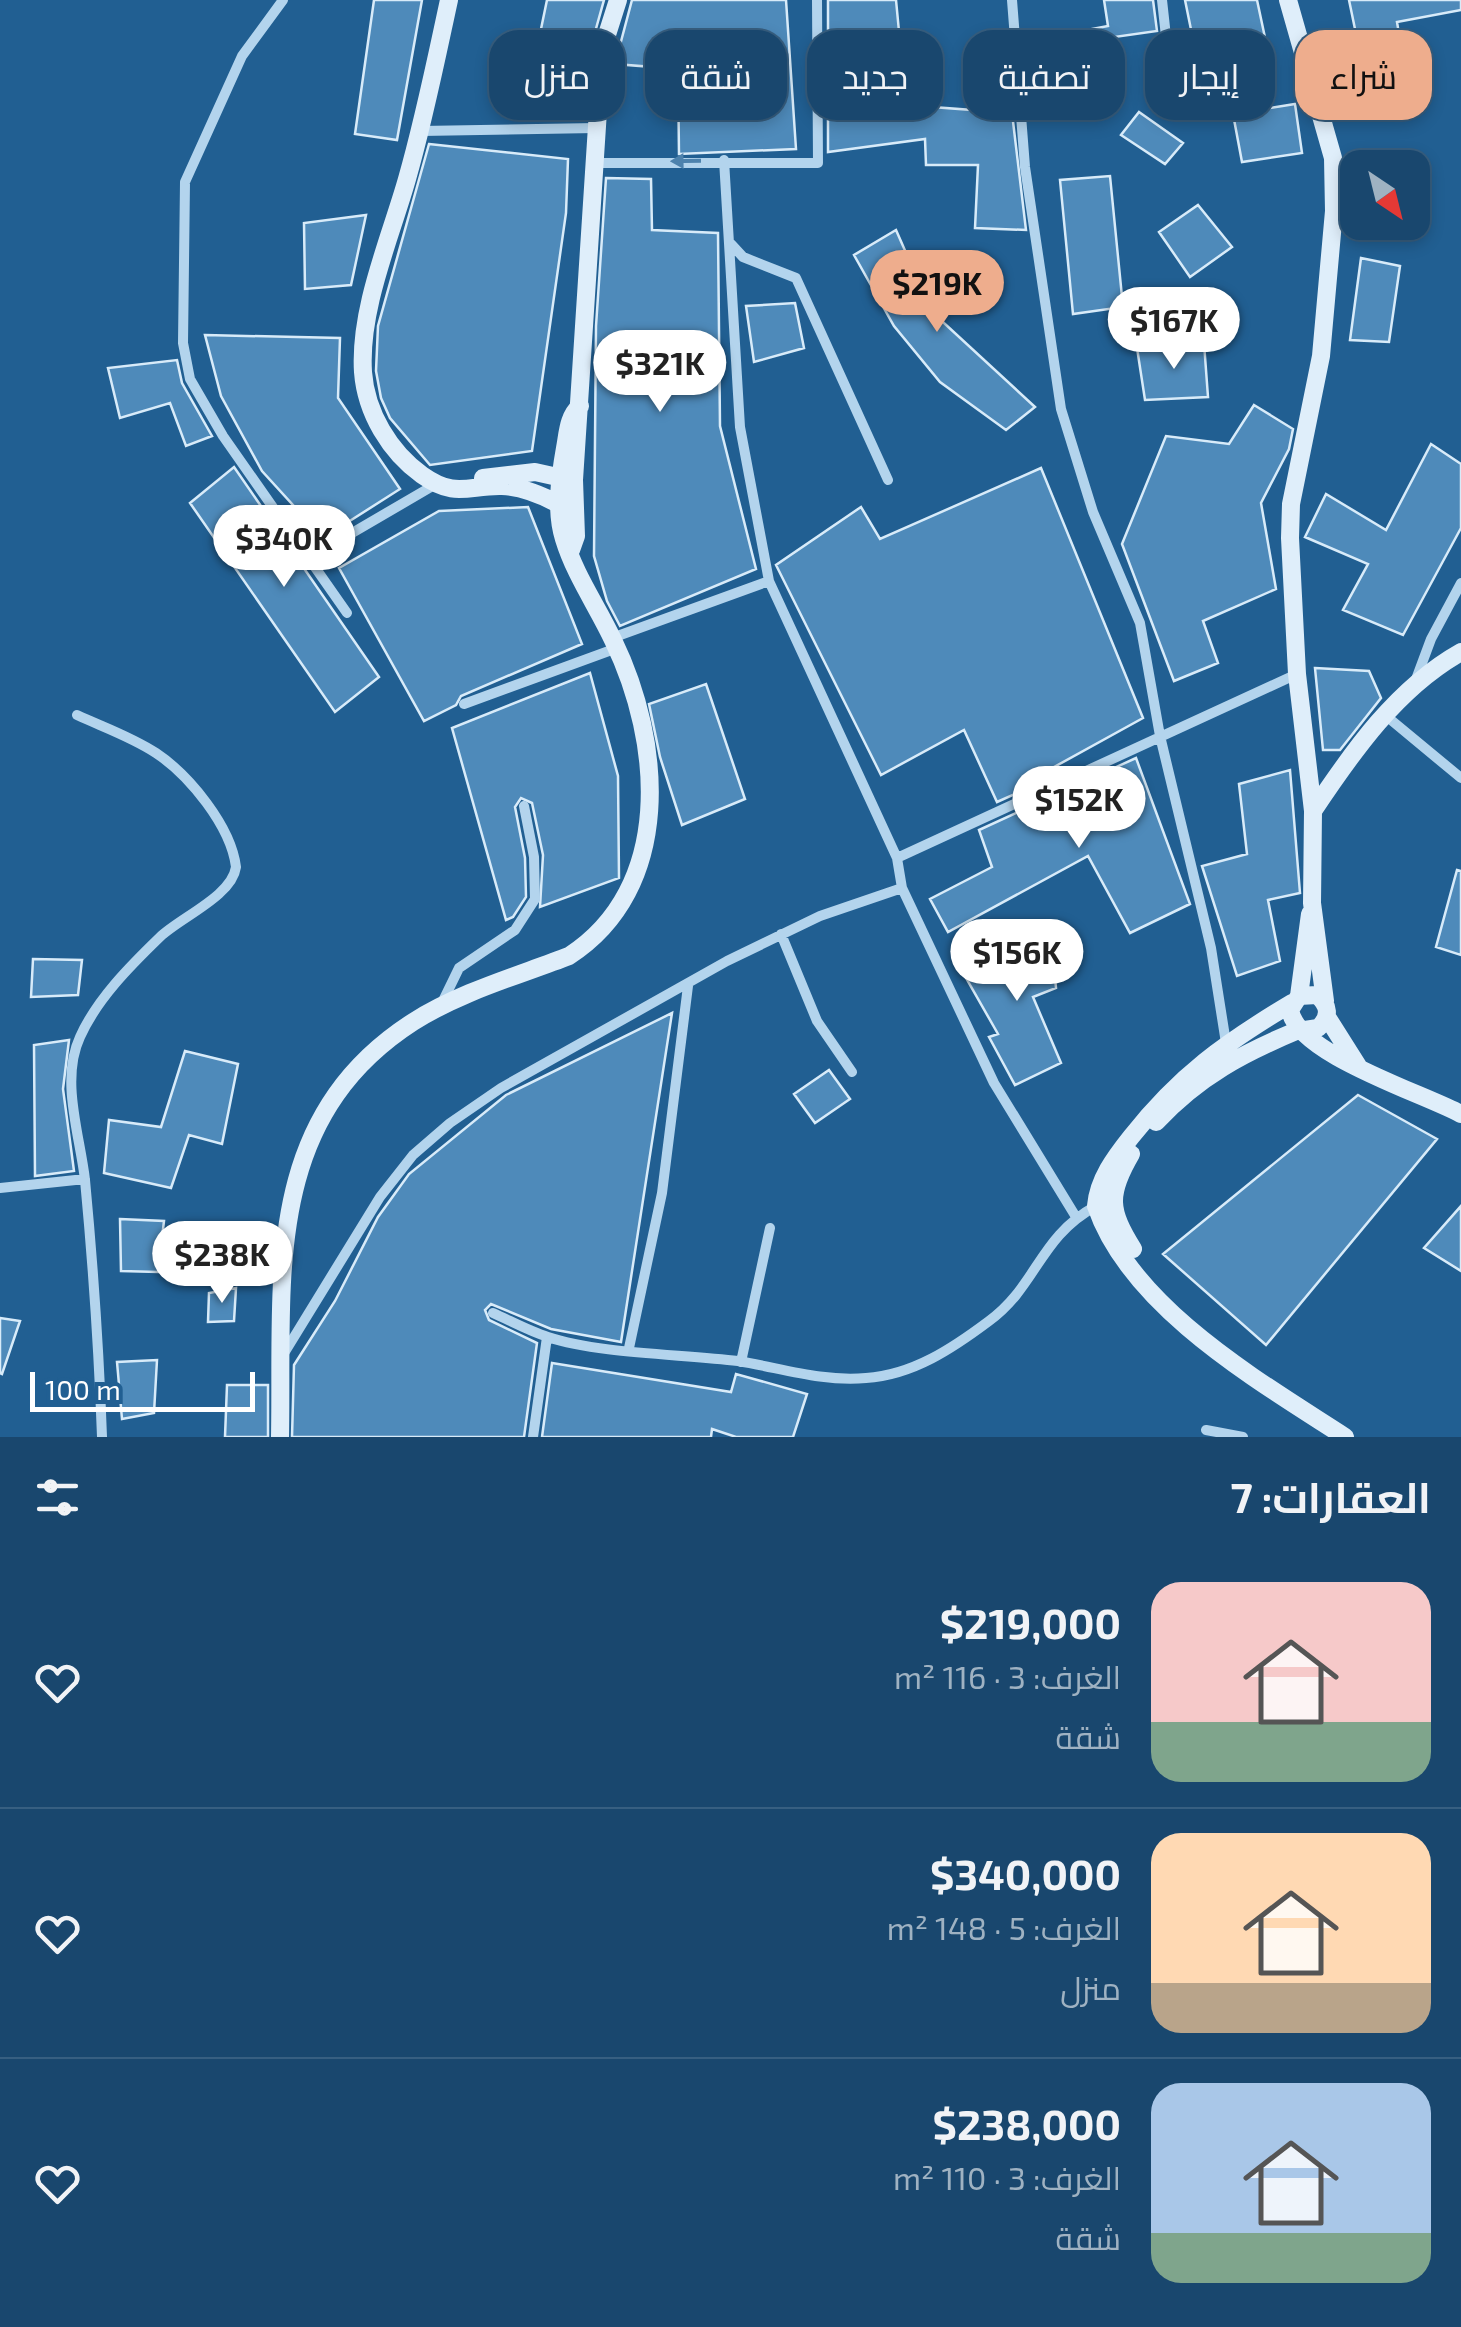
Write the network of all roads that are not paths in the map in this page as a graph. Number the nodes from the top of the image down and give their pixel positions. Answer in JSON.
{"nodes":[{"id":1,"x":283,"y":0,"type":"edge"},
{"id":2,"x":449,"y":0,"type":"edge"},
{"id":3,"x":618,"y":0,"type":"edge"},
{"id":4,"x":817,"y":0,"type":"edge"},
{"id":5,"x":1012,"y":0,"type":"edge"},
{"id":6,"x":1162,"y":0,"type":"edge"},
{"id":7,"x":1288,"y":0,"type":"edge"},
{"id":8,"x":1165,"y":30,"type":"edge"},
{"id":9,"x":596,"y":128,"type":"junction"},
{"id":10,"x":421,"y":131,"type":"junction"},
{"id":11,"x":724,"y":160,"type":"junction"},
{"id":12,"x":592,"y":163,"type":"junction"},
{"id":13,"x":728,"y":238,"type":"junction"},
{"id":14,"x":568,"y":479,"type":"junction"},
{"id":15,"x":888,"y":480,"type":"dead end"},
{"id":16,"x":444,"y":486,"type":"junction"},
{"id":17,"x":560,"y":506,"type":"junction"},
{"id":18,"x":570,"y":550,"type":"junction"},
{"id":19,"x":311,"y":557,"type":"junction"},
{"id":20,"x":769,"y":580,"type":"junction"},
{"id":21,"x":1461,"y":583,"type":"edge"},
{"id":22,"x":347,"y":614,"type":"dead end"},
{"id":23,"x":614,"y":643,"type":"junction"},
{"id":24,"x":1461,"y":652,"type":"edge"},
{"id":25,"x":1297,"y":674,"type":"junction"},
{"id":26,"x":1416,"y":682,"type":"junction"},
{"id":27,"x":464,"y":704,"type":"dead end"},
{"id":28,"x":77,"y":715,"type":"dead end"},
{"id":29,"x":1385,"y":715,"type":"junction"},
{"id":30,"x":1160,"y":736,"type":"junction"},
{"id":31,"x":1461,"y":778,"type":"edge"},
{"id":32,"x":524,"y":806,"type":"dead end"},
{"id":33,"x":1313,"y":811,"type":"junction"},
{"id":34,"x":896,"y":858,"type":"junction"},
{"id":35,"x":902,"y":888,"type":"junction"},
{"id":36,"x":1312,"y":904,"type":"junction"},
{"id":37,"x":781,"y":934,"type":"junction"},
{"id":38,"x":688,"y":986,"type":"junction"},
{"id":39,"x":1295,"y":999,"type":"junction"},
{"id":40,"x":440,"y":1006,"type":"junction"},
{"id":41,"x":1326,"y":1009,"type":"junction"},
{"id":42,"x":1303,"y":1030,"type":"junction"},
{"id":43,"x":1226,"y":1042,"type":"junction"},
{"id":44,"x":1358,"y":1066,"type":"junction"},
{"id":45,"x":852,"y":1072,"type":"dead end"},
{"id":46,"x":1171,"y":1097,"type":"junction"},
{"id":47,"x":1461,"y":1114,"type":"edge"},
{"id":48,"x":84,"y":1178,"type":"junction"},
{"id":49,"x":0,"y":1188,"type":"edge"},
{"id":50,"x":1096,"y":1206,"type":"junction"},
{"id":51,"x":1076,"y":1217,"type":"junction"},
{"id":52,"x":770,"y":1228,"type":"dead end"},
{"id":53,"x":1166,"y":1302,"type":"junction"},
{"id":54,"x":492,"y":1313,"type":"dead end"},
{"id":55,"x":548,"y":1337,"type":"junction"},
{"id":56,"x":629,"y":1348,"type":"junction"},
{"id":57,"x":281,"y":1358,"type":"junction"},
{"id":58,"x":741,"y":1362,"type":"junction"},
{"id":59,"x":1206,"y":1430,"type":"dead end"},
{"id":60,"x":102,"y":1437,"type":"edge"},
{"id":61,"x":280,"y":1437,"type":"edge"},
{"id":62,"x":533,"y":1437,"type":"edge"},
{"id":63,"x":1242,"y":1437,"type":"edge"},
{"id":64,"x":1345,"y":1437,"type":"edge"}],
"edges":[{"from":1,"to":19,"type":"street"},
{"from":2,"to":10,"type":"street"},
{"from":3,"to":9,"type":"street"},
{"from":4,"to":11,"type":"street"},
{"from":5,"to":30,"type":"street"},
{"from":6,"to":8,"type":"street"},
{"from":7,"to":25,"type":"street"},
{"from":9,"to":10,"type":"street"},
{"from":9,"to":12,"type":"street"},
{"from":10,"to":16,"type":"street"},
{"from":11,"to":12,"type":"street","one_way":true},
{"from":11,"to":13,"type":"street"},
{"from":12,"to":14,"type":"street"},
{"from":13,"to":15,"type":"street"},
{"from":13,"to":20,"type":"street"},
{"from":14,"to":16,"type":"street"},
{"from":14,"to":17,"type":"street"},
{"from":14,"to":18,"type":"street"},
{"from":16,"to":17,"type":"street"},
{"from":16,"to":19,"type":"street"},
{"from":17,"to":18,"type":"street"},
{"from":18,"to":23,"type":"street"},
{"from":19,"to":22,"type":"street"},
{"from":20,"to":23,"type":"street"},
{"from":20,"to":34,"type":"street"},
{"from":21,"to":26,"type":"street"},
{"from":23,"to":27,"type":"street"},
{"from":23,"to":40,"type":"street"},
{"from":24,"to":26,"type":"street"},
{"from":25,"to":30,"type":"street"},
{"from":25,"to":33,"type":"street"},
{"from":26,"to":29,"type":"street"},
{"from":28,"to":48,"type":"street"},
{"from":29,"to":31,"type":"street"},
{"from":29,"to":33,"type":"street"},
{"from":30,"to":34,"type":"street"},
{"from":30,"to":43,"type":"street"},
{"from":32,"to":40,"type":"street"},
{"from":33,"to":36,"type":"street"},
{"from":34,"to":35,"type":"street"},
{"from":35,"to":37,"type":"street"},
{"from":35,"to":51,"type":"street"},
{"from":36,"to":39,"type":"street"},
{"from":36,"to":41,"type":"street"},
{"from":37,"to":38,"type":"street"},
{"from":37,"to":45,"type":"street"},
{"from":38,"to":56,"type":"street"},
{"from":38,"to":57,"type":"street"},
{"from":39,"to":41,"type":"street"},
{"from":39,"to":42,"type":"street"},
{"from":39,"to":43,"type":"street"},
{"from":40,"to":57,"type":"street"},
{"from":41,"to":42,"type":"street"},
{"from":41,"to":44,"type":"street"},
{"from":42,"to":44,"type":"street"},
{"from":42,"to":46,"type":"street"},
{"from":43,"to":46,"type":"street"},
{"from":44,"to":47,"type":"street"},
{"from":46,"to":50,"type":"street"},
{"from":46,"to":53,"type":"street"},
{"from":48,"to":49,"type":"street"},
{"from":48,"to":60,"type":"street"},
{"from":50,"to":51,"type":"street"},
{"from":50,"to":53,"type":"street"},
{"from":51,"to":58,"type":"street"},
{"from":52,"to":58,"type":"street"},
{"from":53,"to":64,"type":"street"},
{"from":54,"to":55,"type":"street"},
{"from":55,"to":56,"type":"street"},
{"from":55,"to":62,"type":"street"},
{"from":56,"to":58,"type":"street"},
{"from":57,"to":61,"type":"street"},
{"from":59,"to":63,"type":"street"}]}
